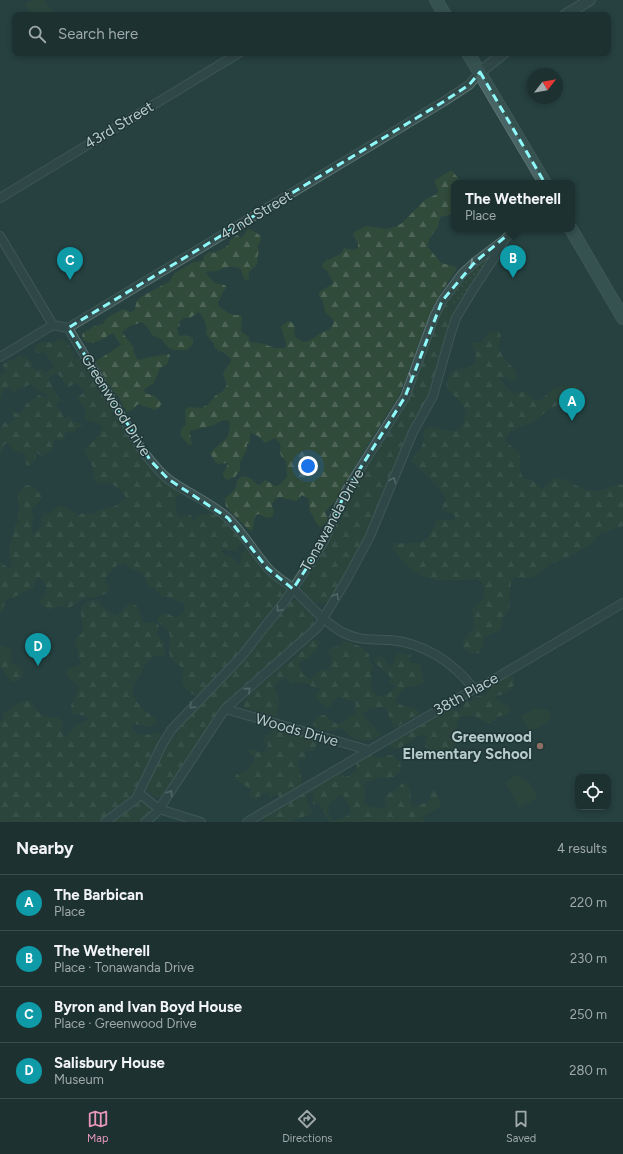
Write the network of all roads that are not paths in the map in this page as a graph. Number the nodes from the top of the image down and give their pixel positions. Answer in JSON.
{"nodes":[{"id":1,"x":436,"y":0,"type":"edge"},
{"id":2,"x":590,"y":0,"type":"edge"},
{"id":3,"x":443,"y":12,"type":"edge"},
{"id":4,"x":570,"y":12,"type":"edge"},
{"id":5,"x":234,"y":56,"type":"edge"},
{"id":6,"x":470,"y":56,"type":"edge"},
{"id":7,"x":500,"y":56,"type":"edge"},
{"id":8,"x":480,"y":72,"type":"junction"},
{"id":9,"x":543,"y":180,"type":"edge"},
{"id":10,"x":0,"y":198,"type":"edge"},
{"id":11,"x":512,"y":232,"type":"edge"},
{"id":12,"x":573,"y":232,"type":"edge"},
{"id":13,"x":0,"y":236,"type":"edge"},
{"id":14,"x":504,"y":240,"type":"junction"},
{"id":15,"x":623,"y":318,"type":"edge"},
{"id":16,"x":53,"y":324,"type":"junction"},
{"id":17,"x":68,"y":328,"type":"junction"},
{"id":18,"x":0,"y":357,"type":"edge"},
{"id":19,"x":293,"y":589,"type":"junction"},
{"id":20,"x":623,"y":603,"type":"edge"},
{"id":21,"x":323,"y":618,"type":"junction"},
{"id":22,"x":474,"y":688,"type":"junction"},
{"id":23,"x":225,"y":709,"type":"junction"},
{"id":24,"x":368,"y":750,"type":"junction"},
{"id":25,"x":139,"y":793,"type":"junction"},
{"id":26,"x":159,"y":809,"type":"junction"},
{"id":27,"x":105,"y":822,"type":"edge"},
{"id":28,"x":144,"y":822,"type":"edge"},
{"id":29,"x":201,"y":822,"type":"edge"},
{"id":30,"x":246,"y":822,"type":"edge"}],
"edges":[{"from":1,"to":3,"type":"main road"},
{"from":2,"to":4,"type":"street"},
{"from":5,"to":10,"type":"street","name":"43rd Street"},
{"from":6,"to":8,"type":"main road"},
{"from":7,"to":8,"type":"street","name":"42nd Street"},
{"from":8,"to":9,"type":"main road"},
{"from":8,"to":17,"type":"street","name":"42nd Street"},
{"from":11,"to":14,"type":"street","name":"Tonawanda Drive"},
{"from":12,"to":15,"type":"main road"},
{"from":13,"to":16,"type":"street"},
{"from":14,"to":19,"type":"street","name":"Tonawanda Drive","one_way":true},
{"from":21,"to":14,"type":"street","name":"Tonawanda Drive","one_way":true},
{"from":16,"to":17,"type":"street"},
{"from":16,"to":18,"type":"street"},
{"from":17,"to":19,"type":"street","name":"Greenwood Drive"},
{"from":19,"to":21,"type":"street","name":"Greenwood Drive"},
{"from":19,"to":25,"type":"street","name":"Tonawanda Drive","one_way":true},
{"from":20,"to":22,"type":"street","name":"38th Place"},
{"from":21,"to":22,"type":"street","name":"Greenwood Drive"},
{"from":23,"to":21,"type":"street","name":"Tonawanda Drive","one_way":true},
{"from":22,"to":24,"type":"street","name":"38th Place"},
{"from":23,"to":24,"type":"street","name":"Woods Drive"},
{"from":26,"to":23,"type":"street","name":"Tonawanda Drive","one_way":true},
{"from":24,"to":30,"type":"street","name":"38th Place"},
{"from":25,"to":26,"type":"street"},
{"from":25,"to":27,"type":"street","name":"Tonawanda Drive"},
{"from":26,"to":28,"type":"street","name":"Tonawanda Drive"},
{"from":26,"to":29,"type":"street"}]}
